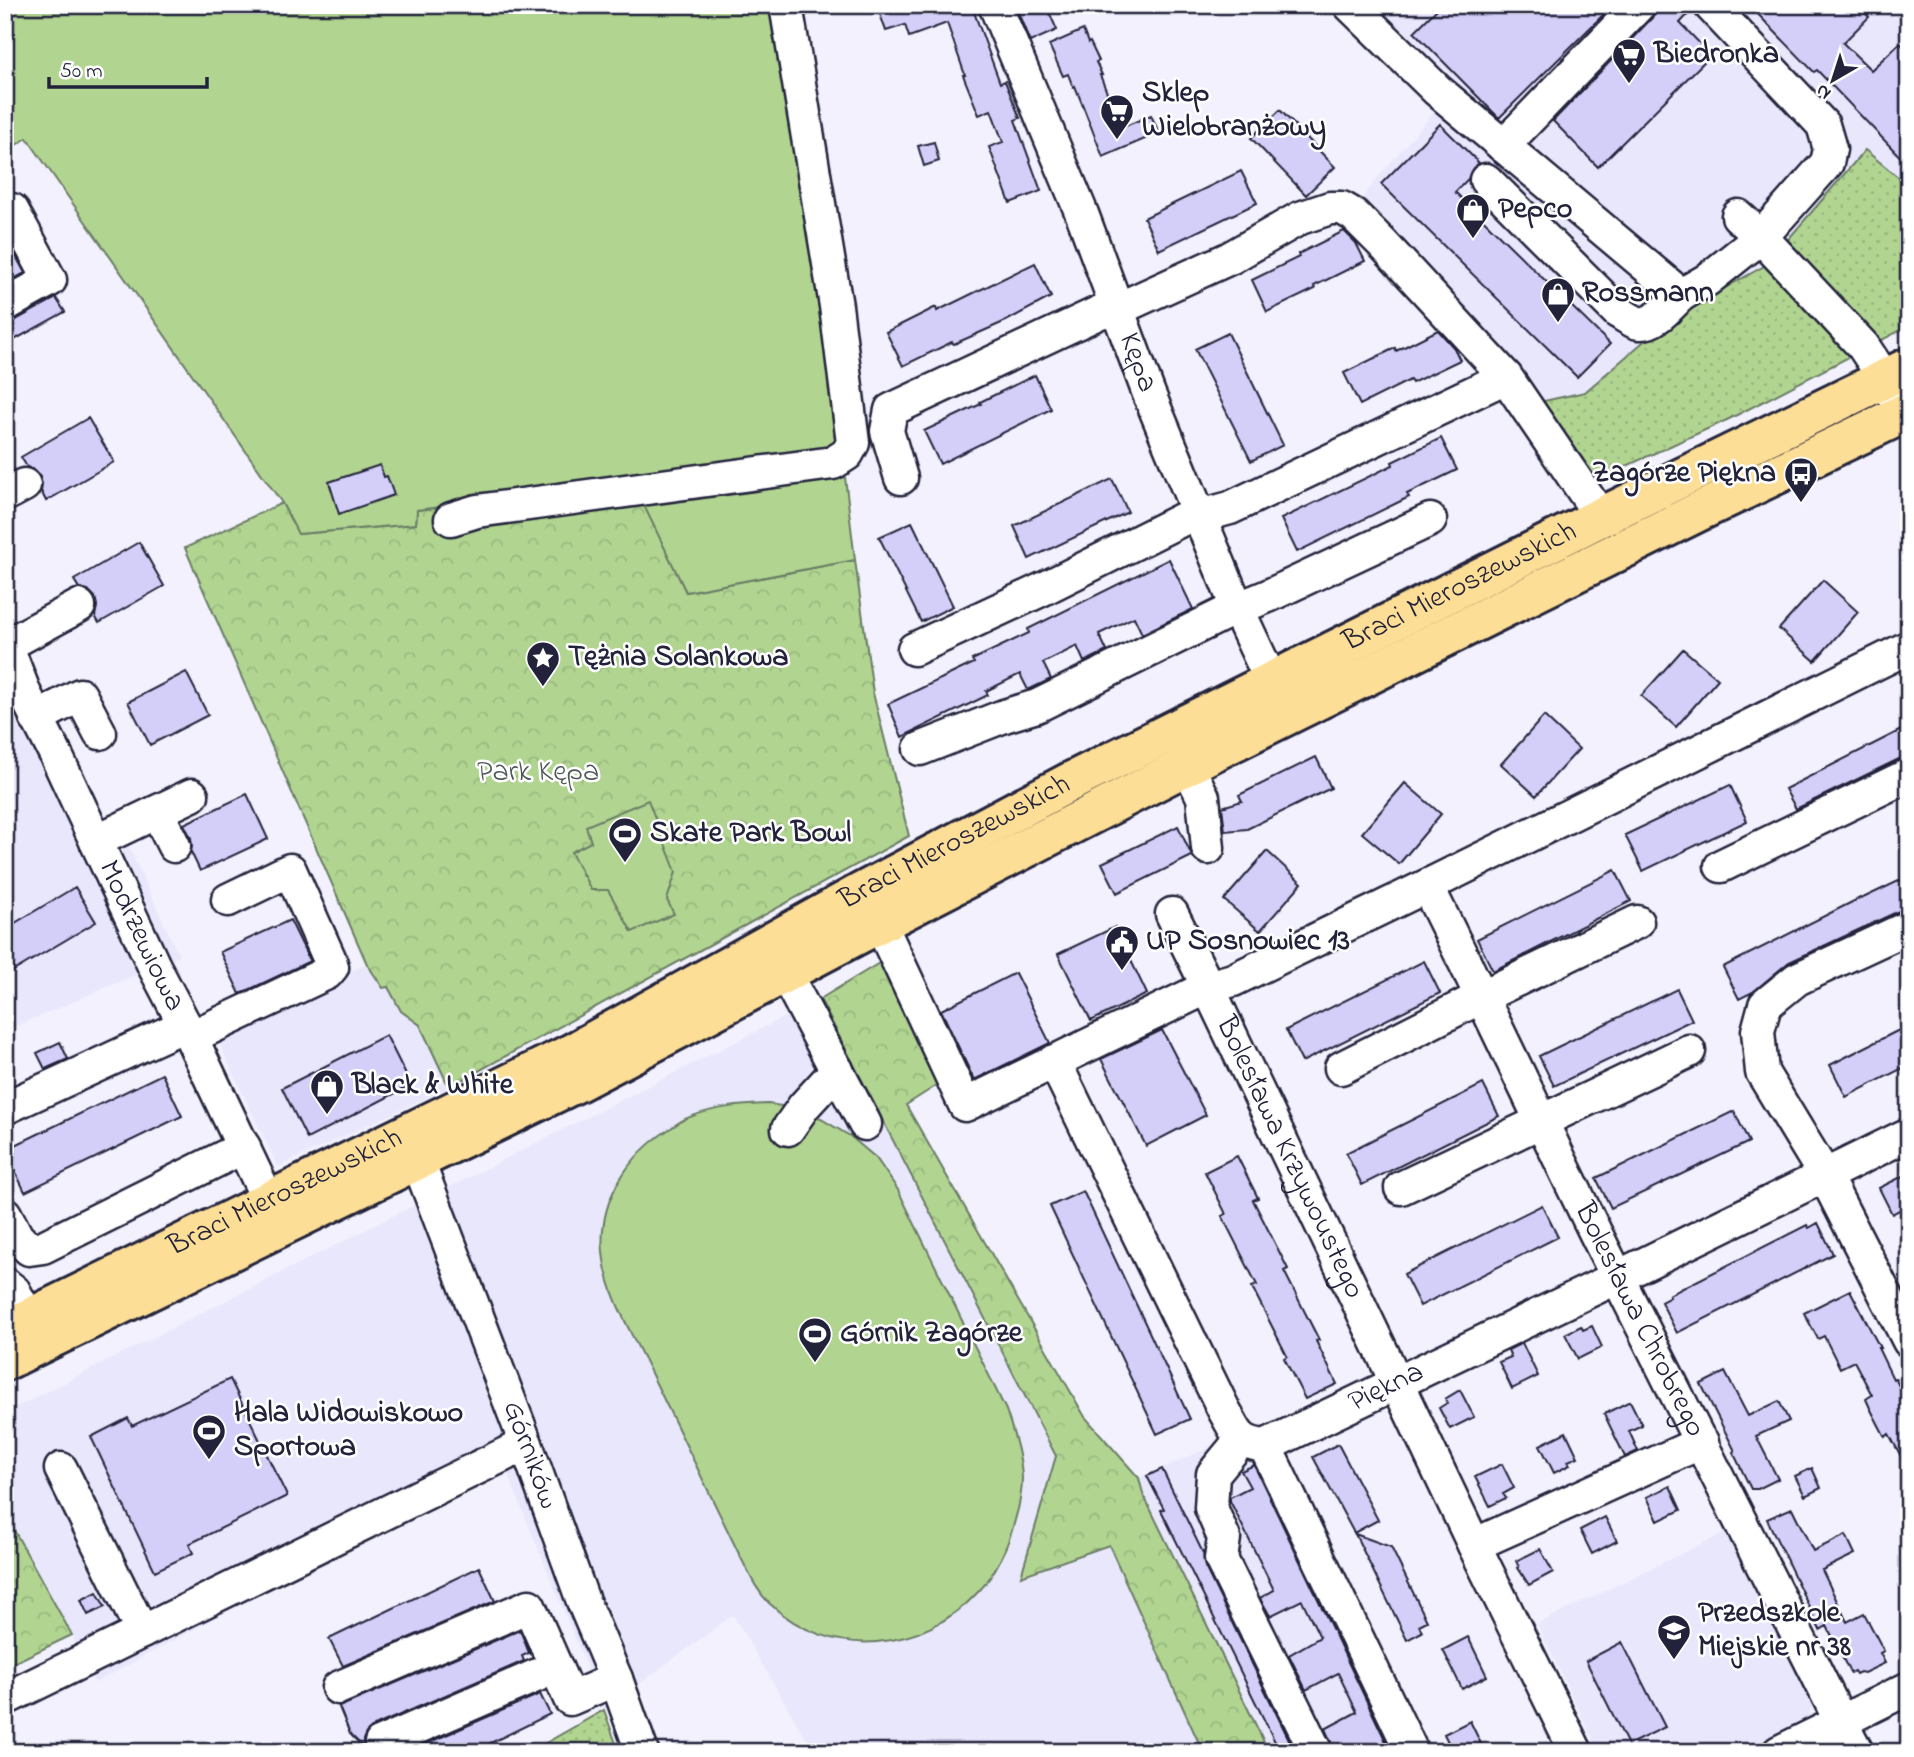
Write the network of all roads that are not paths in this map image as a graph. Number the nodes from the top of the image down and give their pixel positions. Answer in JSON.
{"nodes":[{"id":1,"x":786,"y":5,"type":"edge"},
{"id":2,"x":996,"y":5,"type":"edge"},
{"id":3,"x":1350,"y":5,"type":"edge"},
{"id":4,"x":1639,"y":5,"type":"edge"},
{"id":5,"x":1710,"y":5,"type":"edge"},
{"id":6,"x":1503,"y":146,"type":"junction"},
{"id":7,"x":1486,"y":180,"type":"dead end"},
{"id":8,"x":5,"y":214,"type":"edge"},
{"id":9,"x":1738,"y":216,"type":"dead end"},
{"id":10,"x":1761,"y":237,"type":"junction"},
{"id":11,"x":1681,"y":295,"type":"junction"},
{"id":12,"x":5,"y":305,"type":"edge"},
{"id":13,"x":1118,"y":309,"type":"junction"},
{"id":14,"x":1897,"y":373,"type":"edge"},
{"id":15,"x":1506,"y":377,"type":"junction"},
{"id":16,"x":1906,"y":412,"type":"edge"},
{"id":17,"x":887,"y":431,"type":"junction"},
{"id":18,"x":853,"y":443,"type":"junction"},
{"id":19,"x":901,"y":478,"type":"dead end"},
{"id":20,"x":1201,"y":516,"type":"junction"},
{"id":21,"x":1601,"y":517,"type":"junction"},
{"id":22,"x":451,"y":519,"type":"dead end"},
{"id":23,"x":1430,"y":520,"type":"dead end"},
{"id":24,"x":79,"y":606,"type":"dead end"},
{"id":25,"x":1238,"y":610,"type":"junction"},
{"id":26,"x":5,"y":642,"type":"edge"},
{"id":27,"x":1909,"y":647,"type":"edge"},
{"id":28,"x":914,"y":649,"type":"dead end"},
{"id":29,"x":1271,"y":682,"type":"junction"},
{"id":30,"x":22,"y":705,"type":"edge"},
{"id":31,"x":1287,"y":716,"type":"junction"},
{"id":32,"x":100,"y":733,"type":"dead end"},
{"id":33,"x":920,"y":748,"type":"dead end"},
{"id":34,"x":1187,"y":765,"type":"junction"},
{"id":35,"x":1909,"y":775,"type":"edge"},
{"id":36,"x":192,"y":794,"type":"dead end"},
{"id":37,"x":157,"y":812,"type":"junction"},
{"id":38,"x":96,"y":841,"type":"junction"},
{"id":39,"x":174,"y":846,"type":"dead end"},
{"id":40,"x":1208,"y":848,"type":"dead end"},
{"id":41,"x":1721,"y":866,"type":"dead end"},
{"id":42,"x":1427,"y":886,"type":"junction"},
{"id":43,"x":228,"y":900,"type":"dead end"},
{"id":44,"x":1172,"y":915,"type":"dead end"},
{"id":45,"x":1637,"y":922,"type":"dead end"},
{"id":46,"x":880,"y":923,"type":"junction"},
{"id":47,"x":1909,"y":927,"type":"edge"},
{"id":48,"x":778,"y":958,"type":"junction"},
{"id":49,"x":1208,"y":987,"type":"junction"},
{"id":50,"x":1483,"y":996,"type":"junction"},
{"id":51,"x":188,"y":1031,"type":"junction"},
{"id":52,"x":1689,"y":1051,"type":"dead end"},
{"id":53,"x":1054,"y":1061,"type":"junction"},
{"id":54,"x":1341,"y":1068,"type":"dead end"},
{"id":55,"x":837,"y":1070,"type":"junction"},
{"id":56,"x":5,"y":1108,"type":"edge"},
{"id":57,"x":1541,"y":1121,"type":"junction"},
{"id":58,"x":865,"y":1124,"type":"dead end"},
{"id":59,"x":788,"y":1129,"type":"dead end"},
{"id":60,"x":1909,"y":1134,"type":"edge"},
{"id":61,"x":244,"y":1147,"type":"junction"},
{"id":62,"x":417,"y":1160,"type":"junction"},
{"id":63,"x":1825,"y":1176,"type":"junction"},
{"id":64,"x":1401,"y":1188,"type":"dead end"},
{"id":65,"x":5,"y":1214,"type":"edge"},
{"id":66,"x":275,"y":1214,"type":"junction"},
{"id":67,"x":1618,"y":1277,"type":"junction"},
{"id":68,"x":5,"y":1284,"type":"edge"},
{"id":69,"x":17,"y":1324,"type":"edge"},
{"id":70,"x":1909,"y":1341,"type":"edge"},
{"id":71,"x":5,"y":1361,"type":"edge"},
{"id":72,"x":1397,"y":1382,"type":"junction"},
{"id":73,"x":1702,"y":1441,"type":"junction"},
{"id":74,"x":1253,"y":1443,"type":"junction"},
{"id":75,"x":526,"y":1444,"type":"junction"},
{"id":76,"x":61,"y":1469,"type":"dead end"},
{"id":77,"x":1474,"y":1545,"type":"junction"},
{"id":78,"x":142,"y":1632,"type":"junction"},
{"id":79,"x":556,"y":1667,"type":"junction"},
{"id":80,"x":616,"y":1679,"type":"junction"},
{"id":81,"x":338,"y":1688,"type":"dead end"},
{"id":82,"x":1909,"y":1688,"type":"edge"},
{"id":83,"x":5,"y":1699,"type":"edge"},
{"id":84,"x":1841,"y":1722,"type":"junction"},
{"id":85,"x":381,"y":1743,"type":"dead end"},
{"id":86,"x":642,"y":1752,"type":"edge"},
{"id":87,"x":1316,"y":1752,"type":"edge"},
{"id":88,"x":1412,"y":1752,"type":"edge"},
{"id":89,"x":1576,"y":1752,"type":"edge"},
{"id":90,"x":1779,"y":1752,"type":"edge"},
{"id":91,"x":1857,"y":1752,"type":"edge"}],
"edges":[{"from":1,"to":18,"type":"street"},
{"from":2,"to":13,"type":"street","name":"Kępa"},
{"from":3,"to":6,"type":"street"},
{"from":4,"to":6,"type":"street"},
{"from":5,"to":10,"type":"street"},
{"from":6,"to":11,"type":"street"},
{"from":7,"to":11,"type":"street"},
{"from":8,"to":12,"type":"street"},
{"from":9,"to":10,"type":"street"},
{"from":10,"to":11,"type":"street"},
{"from":10,"to":14,"type":"street"},
{"from":13,"to":15,"type":"street"},
{"from":13,"to":17,"type":"street"},
{"from":13,"to":20,"type":"street","name":"Kępa"},
{"from":14,"to":16,"type":"street"},
{"from":14,"to":21,"type":"main road","name":"Braci Mieroszewskich"},
{"from":15,"to":20,"type":"street"},
{"from":15,"to":21,"type":"street"},
{"from":16,"to":31,"type":"main road","name":"Braci Mieroszewskich"},
{"from":17,"to":18,"type":"street"},
{"from":17,"to":19,"type":"street"},
{"from":18,"to":22,"type":"street"},
{"from":20,"to":25,"type":"street","name":"Kępa"},
{"from":20,"to":28,"type":"street"},
{"from":21,"to":29,"type":"main road","name":"Braci Mieroszewskich"},
{"from":23,"to":25,"type":"street"},
{"from":24,"to":26,"type":"street"},
{"from":25,"to":29,"type":"street","name":"Kępa"},
{"from":25,"to":33,"type":"street"},
{"from":26,"to":30,"type":"street","name":"Modrzewiowa"},
{"from":27,"to":42,"type":"street"},
{"from":29,"to":31,"type":"street","name":"Kępa"},
{"from":29,"to":48,"type":"main road","name":"Braci Mieroszewskich"},
{"from":30,"to":32,"type":"street"},
{"from":30,"to":38,"type":"street","name":"Modrzewiowa"},
{"from":31,"to":34,"type":"main road","name":"Braci Mieroszewskich"},
{"from":34,"to":40,"type":"street"},
{"from":34,"to":46,"type":"main road","name":"Braci Mieroszewskich"},
{"from":35,"to":41,"type":"street"},
{"from":36,"to":37,"type":"street"},
{"from":37,"to":38,"type":"street"},
{"from":37,"to":39,"type":"street"},
{"from":38,"to":51,"type":"street","name":"Modrzewiowa"},
{"from":42,"to":49,"type":"street"},
{"from":42,"to":50,"type":"street","name":"Bolesława Chrobrego"},
{"from":43,"to":51,"type":"street"},
{"from":44,"to":49,"type":"street"},
{"from":45,"to":50,"type":"street"},
{"from":46,"to":48,"type":"main road","name":"Braci Mieroszewskich"},
{"from":46,"to":53,"type":"street","name":"Bolesława Krzywoustego"},
{"from":47,"to":63,"type":"street"},
{"from":48,"to":55,"type":"street"},
{"from":48,"to":62,"type":"main road","name":"Braci Mieroszewskich"},
{"from":48,"to":66,"type":"main road","name":"Braci Mieroszewskich"},
{"from":49,"to":53,"type":"street","name":"Bolesława Krzywoustego"},
{"from":49,"to":72,"type":"street","name":"Bolesława Krzywoustego"},
{"from":50,"to":54,"type":"street"},
{"from":50,"to":57,"type":"street","name":"Bolesława Chrobrego"},
{"from":51,"to":56,"type":"street"},
{"from":51,"to":61,"type":"street","name":"Modrzewiowa"},
{"from":52,"to":57,"type":"street"},
{"from":53,"to":74,"type":"street"},
{"from":55,"to":58,"type":"street"},
{"from":55,"to":59,"type":"street"},
{"from":57,"to":64,"type":"street"},
{"from":57,"to":67,"type":"street","name":"Bolesława Chrobrego"},
{"from":60,"to":63,"type":"street","name":"Piękna"},
{"from":61,"to":65,"type":"street"},
{"from":61,"to":66,"type":"street","name":"Modrzewiowa"},
{"from":62,"to":66,"type":"main road","name":"Braci Mieroszewskich"},
{"from":62,"to":75,"type":"street","name":"Górników"},
{"from":63,"to":67,"type":"street","name":"Piękna"},
{"from":63,"to":70,"type":"street"},
{"from":66,"to":69,"type":"main road","name":"Braci Mieroszewskich"},
{"from":66,"to":71,"type":"main road","name":"Braci Mieroszewskich"},
{"from":67,"to":72,"type":"street","name":"Piękna"},
{"from":67,"to":73,"type":"street","name":"Bolesława Chrobrego"},
{"from":68,"to":69,"type":"street"},
{"from":72,"to":74,"type":"street","name":"Piękna"},
{"from":72,"to":77,"type":"street","name":"Bolesława Krzywoustego"},
{"from":73,"to":77,"type":"street"},
{"from":73,"to":84,"type":"street","name":"Bolesława Chrobrego"},
{"from":74,"to":87,"type":"street"},
{"from":74,"to":88,"type":"street"},
{"from":75,"to":78,"type":"street"},
{"from":75,"to":80,"type":"street","name":"Górników"},
{"from":76,"to":78,"type":"street"},
{"from":77,"to":89,"type":"street","name":"Bolesława Krzywoustego"},
{"from":78,"to":83,"type":"street"},
{"from":79,"to":80,"type":"street"},
{"from":79,"to":81,"type":"street"},
{"from":79,"to":85,"type":"street"},
{"from":80,"to":86,"type":"street","name":"Górników"},
{"from":82,"to":84,"type":"street"},
{"from":84,"to":90,"type":"street"},
{"from":84,"to":91,"type":"street","name":"Bolesława Chrobrego"}]}
